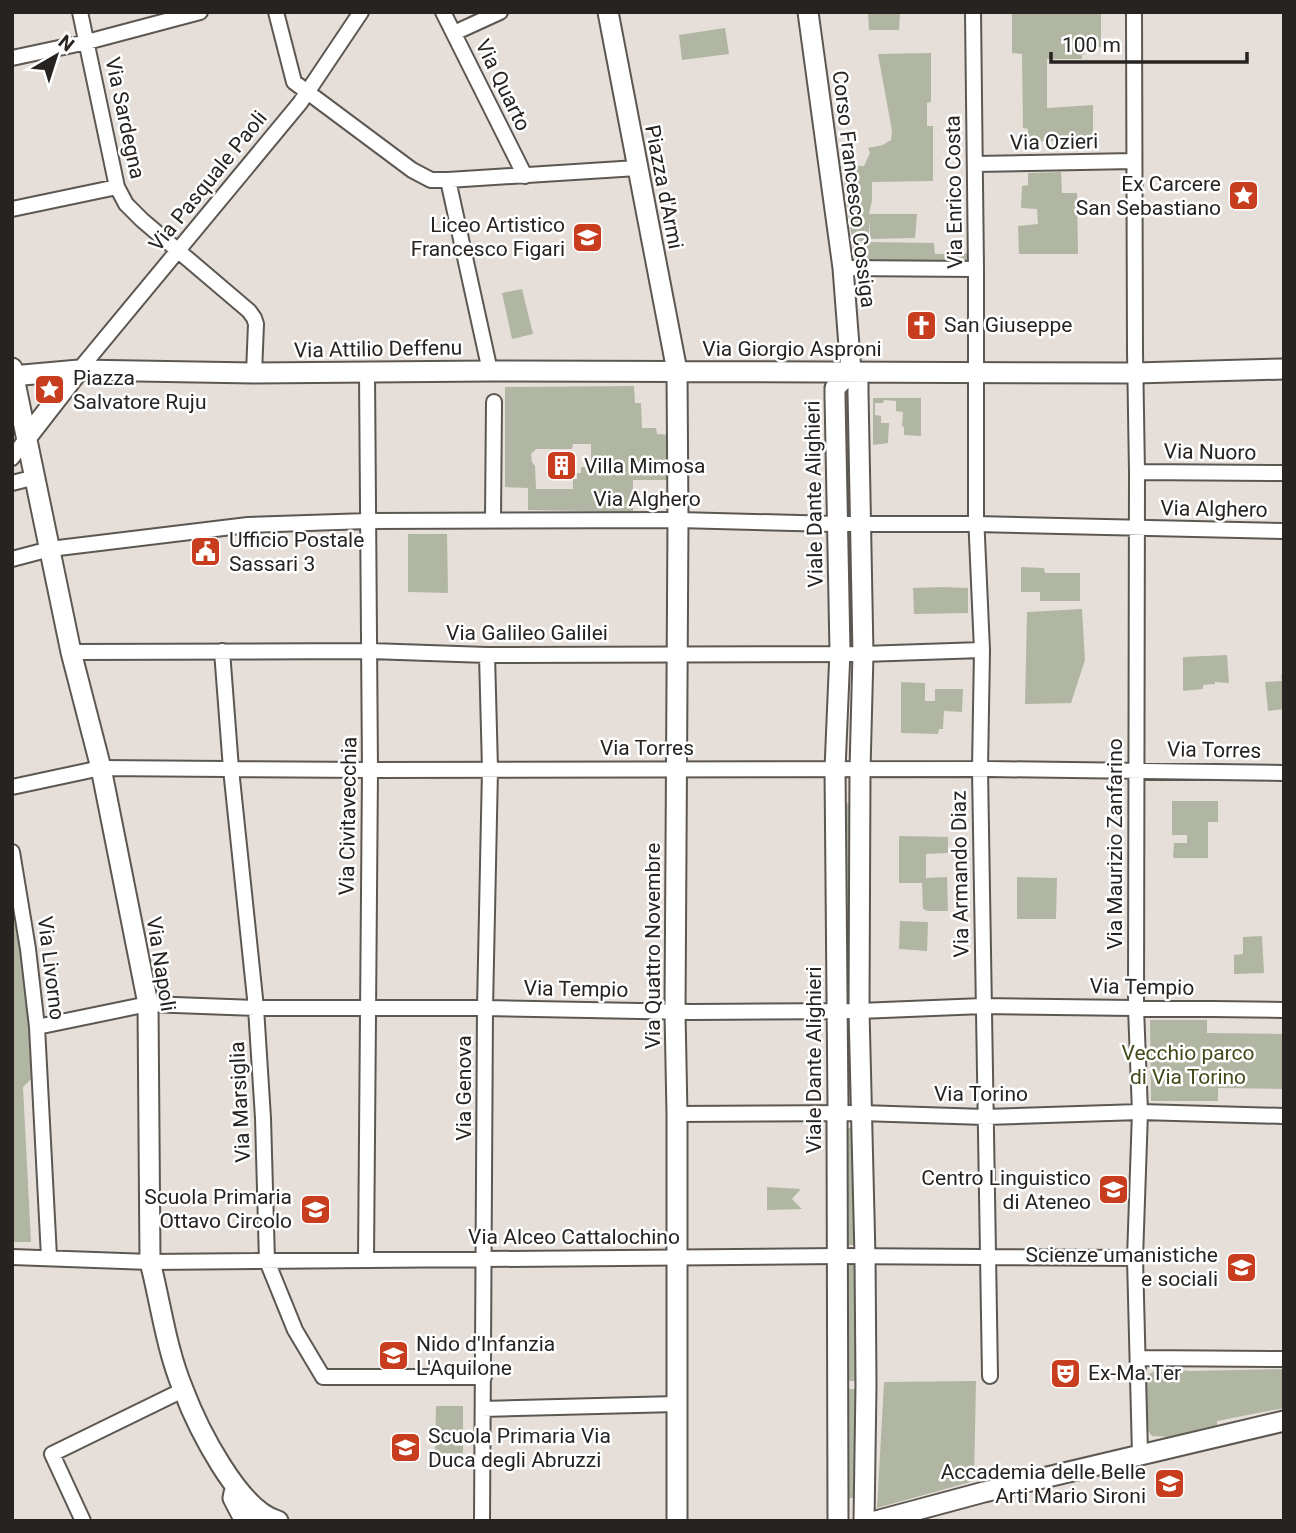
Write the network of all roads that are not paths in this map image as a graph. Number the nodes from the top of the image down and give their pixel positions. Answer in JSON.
{"nodes":[{"id":1,"x":80,"y":12,"type":"edge"},
{"id":2,"x":200,"y":12,"type":"edge"},
{"id":3,"x":276,"y":12,"type":"edge"},
{"id":4,"x":361,"y":12,"type":"edge"},
{"id":5,"x":443,"y":12,"type":"edge"},
{"id":6,"x":500,"y":12,"type":"edge"},
{"id":7,"x":608,"y":12,"type":"edge"},
{"id":8,"x":808,"y":12,"type":"edge"},
{"id":9,"x":973,"y":12,"type":"edge"},
{"id":10,"x":1134,"y":12,"type":"edge"},
{"id":11,"x":454,"y":33,"type":"junction"},
{"id":12,"x":87,"y":41,"type":"junction"},
{"id":13,"x":12,"y":58,"type":"edge"},
{"id":14,"x":307,"y":92,"type":"junction"},
{"id":15,"x":1134,"y":161,"type":"junction"},
{"id":16,"x":975,"y":164,"type":"junction"},
{"id":17,"x":637,"y":168,"type":"junction"},
{"id":18,"x":525,"y":176,"type":"junction"},
{"id":19,"x":449,"y":180,"type":"junction"},
{"id":20,"x":117,"y":187,"type":"junction"},
{"id":21,"x":12,"y":209,"type":"edge"},
{"id":22,"x":178,"y":251,"type":"junction"},
{"id":23,"x":843,"y":268,"type":"junction"},
{"id":24,"x":976,"y":269,"type":"junction"},
{"id":25,"x":1284,"y":369,"type":"edge"},
{"id":26,"x":79,"y":370,"type":"junction"},
{"id":27,"x":490,"y":371,"type":"junction"},
{"id":28,"x":677,"y":371,"type":"junction"},
{"id":29,"x":367,"y":372,"type":"junction"},
{"id":30,"x":851,"y":372,"type":"junction"},
{"id":31,"x":975,"y":372,"type":"junction"},
{"id":32,"x":13,"y":373,"type":"edge"},
{"id":33,"x":254,"y":373,"type":"junction"},
{"id":34,"x":1135,"y":373,"type":"junction"},
{"id":35,"x":494,"y":402,"type":"dead end"},
{"id":36,"x":27,"y":436,"type":"junction"},
{"id":37,"x":12,"y":458,"type":"edge"},
{"id":38,"x":1137,"y":472,"type":"junction"},
{"id":39,"x":1284,"y":473,"type":"edge"},
{"id":40,"x":36,"y":477,"type":"junction"},
{"id":41,"x":12,"y":483,"type":"edge"},
{"id":42,"x":494,"y":520,"type":"junction"},
{"id":43,"x":678,"y":520,"type":"junction"},
{"id":44,"x":368,"y":521,"type":"junction"},
{"id":45,"x":861,"y":523,"type":"junction"},
{"id":46,"x":836,"y":524,"type":"junction"},
{"id":47,"x":976,"y":524,"type":"junction"},
{"id":48,"x":1136,"y":528,"type":"junction"},
{"id":49,"x":1284,"y":531,"type":"edge"},
{"id":50,"x":50,"y":549,"type":"junction"},
{"id":51,"x":12,"y":559,"type":"edge"},
{"id":52,"x":982,"y":650,"type":"junction"},
{"id":53,"x":222,"y":651,"type":"junction"},
{"id":54,"x":370,"y":651,"type":"junction"},
{"id":55,"x":71,"y":652,"type":"junction"},
{"id":56,"x":839,"y":653,"type":"junction"},
{"id":57,"x":676,"y":654,"type":"junction"},
{"id":58,"x":863,"y":654,"type":"junction"},
{"id":59,"x":487,"y":655,"type":"junction"},
{"id":60,"x":101,"y":768,"type":"junction"},
{"id":61,"x":231,"y":769,"type":"junction"},
{"id":62,"x":489,"y":769,"type":"junction"},
{"id":63,"x":677,"y":769,"type":"junction"},
{"id":64,"x":835,"y":769,"type":"junction"},
{"id":65,"x":979,"y":769,"type":"junction"},
{"id":66,"x":370,"y":770,"type":"junction"},
{"id":67,"x":860,"y":770,"type":"junction"},
{"id":68,"x":1137,"y":770,"type":"junction"},
{"id":69,"x":1284,"y":773,"type":"edge"},
{"id":70,"x":12,"y":787,"type":"edge"},
{"id":71,"x":12,"y":852,"type":"edge"},
{"id":72,"x":148,"y":1004,"type":"junction"},
{"id":73,"x":983,"y":1006,"type":"junction"},
{"id":74,"x":367,"y":1007,"type":"junction"},
{"id":75,"x":485,"y":1007,"type":"junction"},
{"id":76,"x":256,"y":1008,"type":"junction"},
{"id":77,"x":1136,"y":1008,"type":"junction"},
{"id":78,"x":1284,"y":1010,"type":"edge"},
{"id":79,"x":675,"y":1012,"type":"junction"},
{"id":80,"x":838,"y":1012,"type":"junction"},
{"id":81,"x":859,"y":1012,"type":"junction"},
{"id":82,"x":37,"y":1027,"type":"junction"},
{"id":83,"x":1140,"y":1112,"type":"junction"},
{"id":84,"x":837,"y":1113,"type":"junction"},
{"id":85,"x":861,"y":1113,"type":"junction"},
{"id":86,"x":677,"y":1114,"type":"junction"},
{"id":87,"x":1284,"y":1116,"type":"edge"},
{"id":88,"x":985,"y":1117,"type":"junction"},
{"id":89,"x":838,"y":1255,"type":"junction"},
{"id":90,"x":865,"y":1256,"type":"junction"},
{"id":91,"x":988,"y":1256,"type":"junction"},
{"id":92,"x":12,"y":1257,"type":"edge"},
{"id":93,"x":50,"y":1258,"type":"junction"},
{"id":94,"x":484,"y":1258,"type":"junction"},
{"id":95,"x":676,"y":1258,"type":"junction"},
{"id":96,"x":1135,"y":1258,"type":"junction"},
{"id":97,"x":366,"y":1260,"type":"junction"},
{"id":98,"x":267,"y":1261,"type":"junction"},
{"id":99,"x":150,"y":1262,"type":"junction"},
{"id":100,"x":1139,"y":1358,"type":"junction"},
{"id":101,"x":1284,"y":1359,"type":"edge"},
{"id":102,"x":990,"y":1376,"type":"dead end"},
{"id":103,"x":484,"y":1377,"type":"junction"},
{"id":104,"x":838,"y":1385,"type":"junction"},
{"id":105,"x":866,"y":1385,"type":"junction"},
{"id":106,"x":183,"y":1390,"type":"junction"},
{"id":107,"x":677,"y":1404,"type":"junction"},
{"id":108,"x":484,"y":1409,"type":"junction"},
{"id":109,"x":1284,"y":1421,"type":"edge"},
{"id":110,"x":1140,"y":1454,"type":"junction"},
{"id":111,"x":235,"y":1485,"type":"junction"},
{"id":112,"x":272,"y":1520,"type":"edge"},
{"id":113,"x":83,"y":1521,"type":"edge"},
{"id":114,"x":245,"y":1521,"type":"edge"},
{"id":115,"x":482,"y":1521,"type":"edge"},
{"id":116,"x":677,"y":1521,"type":"edge"},
{"id":117,"x":838,"y":1521,"type":"edge"},
{"id":118,"x":864,"y":1521,"type":"edge"},
{"id":119,"x":876,"y":1521,"type":"edge"}],
"edges":[{"from":1,"to":12,"type":"street","name":"Via Sardegna"},
{"from":2,"to":12,"type":"street"},
{"from":3,"to":14,"type":"street"},
{"from":4,"to":14,"type":"street","name":"Via Pasquale Paoli"},
{"from":5,"to":11,"type":"street","name":"Via Quarto"},
{"from":6,"to":11,"type":"street"},
{"from":7,"to":17,"type":"main road","name":"Piazza d'Armi"},
{"from":8,"to":23,"type":"main road","name":"Corso Francesco Cossiga"},
{"from":9,"to":16,"type":"street","name":"Via Enrico Costa"},
{"from":10,"to":15,"type":"street","name":"Via Maurizio Zanfarino"},
{"from":11,"to":18,"type":"street","name":"Via Quarto"},
{"from":12,"to":13,"type":"street"},
{"from":12,"to":20,"type":"street","name":"Via Sardegna"},
{"from":14,"to":19,"type":"street"},
{"from":14,"to":22,"type":"street","name":"Via Pasquale Paoli"},
{"from":15,"to":16,"type":"street","name":"Via Ozieri"},
{"from":15,"to":34,"type":"street","name":"Via Maurizio Zanfarino"},
{"from":16,"to":24,"type":"street","name":"Via Enrico Costa"},
{"from":17,"to":18,"type":"street"},
{"from":17,"to":28,"type":"main road","name":"Piazza d'Armi"},
{"from":18,"to":19,"type":"street"},
{"from":19,"to":27,"type":"street"},
{"from":20,"to":21,"type":"street"},
{"from":20,"to":22,"type":"street","name":"Via Sardegna"},
{"from":22,"to":26,"type":"street","name":"Via Pasquale Paoli"},
{"from":22,"to":33,"type":"street","name":"Via Sardegna"},
{"from":23,"to":24,"type":"street"},
{"from":23,"to":30,"type":"main road","name":"Corso Francesco Cossiga"},
{"from":24,"to":31,"type":"street","name":"Via Enrico Costa"},
{"from":25,"to":34,"type":"main road","name":"Via Giorgio Asproni"},
{"from":26,"to":32,"type":"main road"},
{"from":26,"to":33,"type":"main road","name":"Via Attilio Deffenu"},
{"from":26,"to":36,"type":"main road"},
{"from":27,"to":28,"type":"main road","name":"Via Attilio Deffenu"},
{"from":27,"to":29,"type":"main road","name":"Via Attilio Deffenu"},
{"from":28,"to":30,"type":"main road","name":"Via Giorgio Asproni"},
{"from":28,"to":43,"type":"main road","name":"Via Quattro Novembre"},
{"from":29,"to":33,"type":"main road","name":"Via Attilio Deffenu"},
{"from":29,"to":44,"type":"street","name":"Via Civitavecchia"},
{"from":30,"to":31,"type":"main road","name":"Via Giorgio Asproni"},
{"from":30,"to":45,"type":"main road"},
{"from":30,"to":46,"type":"main road","name":"Viale Dante Alighieri"},
{"from":31,"to":34,"type":"main road","name":"Via Giorgio Asproni"},
{"from":31,"to":47,"type":"street","name":"Via Armando Diaz"},
{"from":32,"to":36,"type":"main road"},
{"from":34,"to":38,"type":"street","name":"Via Maurizio Zanfarino"},
{"from":35,"to":42,"type":"street"},
{"from":36,"to":37,"type":"street"},
{"from":36,"to":40,"type":"main road","name":"Via Napoli"},
{"from":38,"to":39,"type":"street","name":"Via Nuoro"},
{"from":38,"to":48,"type":"street","name":"Via Maurizio Zanfarino"},
{"from":40,"to":41,"type":"street"},
{"from":40,"to":50,"type":"main road","name":"Via Napoli"},
{"from":42,"to":43,"type":"street","name":"Via Alghero"},
{"from":42,"to":44,"type":"street","name":"Via Alghero"},
{"from":43,"to":46,"type":"street","name":"Via Alghero"},
{"from":43,"to":57,"type":"main road","name":"Via Quattro Novembre"},
{"from":44,"to":50,"type":"street","name":"Via Alghero"},
{"from":44,"to":54,"type":"street","name":"Via Civitavecchia"},
{"from":45,"to":46,"type":"street","name":"Via Alghero"},
{"from":45,"to":47,"type":"street","name":"Via Alghero"},
{"from":45,"to":58,"type":"main road"},
{"from":46,"to":56,"type":"main road","name":"Viale Dante Alighieri"},
{"from":47,"to":48,"type":"street","name":"Via Alghero"},
{"from":47,"to":52,"type":"street","name":"Via Armando Diaz"},
{"from":48,"to":49,"type":"street","name":"Via Alghero"},
{"from":48,"to":68,"type":"street","name":"Via Maurizio Zanfarino"},
{"from":50,"to":51,"type":"street","name":"Via Alghero"},
{"from":50,"to":55,"type":"main road","name":"Via Napoli"},
{"from":52,"to":58,"type":"street","name":"Via Galileo Galilei"},
{"from":52,"to":65,"type":"street","name":"Via Armando Diaz"},
{"from":53,"to":54,"type":"street","name":"Via Galileo Galilei"},
{"from":53,"to":55,"type":"street","name":"Via Galileo Galilei"},
{"from":53,"to":61,"type":"street","name":"Via Marsiglia"},
{"from":54,"to":59,"type":"street","name":"Via Galileo Galilei"},
{"from":54,"to":66,"type":"street","name":"Via Civitavecchia"},
{"from":55,"to":60,"type":"main road","name":"Via Napoli"},
{"from":56,"to":57,"type":"street","name":"Via Galileo Galilei"},
{"from":56,"to":58,"type":"street","name":"Via Galileo Galilei"},
{"from":56,"to":64,"type":"main road","name":"Viale Dante Alighieri"},
{"from":57,"to":59,"type":"street","name":"Via Galileo Galilei"},
{"from":57,"to":63,"type":"main road","name":"Via Quattro Novembre"},
{"from":58,"to":67,"type":"main road"},
{"from":59,"to":62,"type":"street","name":"Via Genova"},
{"from":60,"to":61,"type":"street","name":"Via Torres"},
{"from":60,"to":70,"type":"street","name":"Via Torres"},
{"from":60,"to":72,"type":"main road","name":"Via Napoli"},
{"from":61,"to":66,"type":"street","name":"Via Torres"},
{"from":61,"to":76,"type":"street","name":"Via Marsiglia"},
{"from":62,"to":63,"type":"street","name":"Via Torres"},
{"from":62,"to":66,"type":"street","name":"Via Torres"},
{"from":62,"to":75,"type":"street","name":"Via Genova"},
{"from":63,"to":64,"type":"street","name":"Via Torres"},
{"from":63,"to":79,"type":"main road","name":"Via Quattro Novembre"},
{"from":64,"to":67,"type":"street","name":"Via Torres"},
{"from":64,"to":80,"type":"main road","name":"Viale Dante Alighieri"},
{"from":65,"to":67,"type":"street","name":"Via Torres"},
{"from":65,"to":68,"type":"street","name":"Via Torres"},
{"from":65,"to":73,"type":"street","name":"Via Armando Diaz"},
{"from":66,"to":74,"type":"street","name":"Via Civitavecchia"},
{"from":67,"to":81,"type":"main road"},
{"from":68,"to":69,"type":"street","name":"Via Torres"},
{"from":68,"to":77,"type":"street","name":"Via Maurizio Zanfarino"},
{"from":71,"to":82,"type":"street","name":"Via Livorno"},
{"from":72,"to":76,"type":"street","name":"Via Tempio"},
{"from":72,"to":82,"type":"street","name":"Via Tempio"},
{"from":72,"to":99,"type":"main road","name":"Via Napoli"},
{"from":73,"to":77,"type":"street","name":"Via Tempio"},
{"from":73,"to":81,"type":"street","name":"Via Tempio"},
{"from":73,"to":88,"type":"street","name":"Via Armando Diaz"},
{"from":74,"to":75,"type":"street","name":"Via Tempio"},
{"from":74,"to":76,"type":"street","name":"Via Tempio"},
{"from":74,"to":97,"type":"street","name":"Via Civitavecchia"},
{"from":75,"to":79,"type":"street","name":"Via Tempio"},
{"from":75,"to":94,"type":"street","name":"Via Genova"},
{"from":76,"to":98,"type":"street","name":"Via Marsiglia"},
{"from":77,"to":78,"type":"street","name":"Via Tempio"},
{"from":77,"to":83,"type":"street","name":"Via Maurizio Zanfarino"},
{"from":79,"to":80,"type":"street","name":"Via Tempio"},
{"from":79,"to":86,"type":"main road","name":"Via Quattro Novembre"},
{"from":80,"to":81,"type":"street","name":"Via Tempio"},
{"from":80,"to":84,"type":"main road","name":"Viale Dante Alighieri"},
{"from":81,"to":85,"type":"main road"},
{"from":82,"to":93,"type":"street","name":"Via Livorno"},
{"from":83,"to":87,"type":"street","name":"Via Torino"},
{"from":83,"to":88,"type":"street","name":"Via Torino"},
{"from":83,"to":96,"type":"street","name":"Via Maurizio Zanfarino"},
{"from":84,"to":85,"type":"street","name":"Via Torino"},
{"from":84,"to":86,"type":"street","name":"Via Torino"},
{"from":84,"to":89,"type":"main road","name":"Viale Dante Alighieri"},
{"from":85,"to":88,"type":"street","name":"Via Torino"},
{"from":85,"to":90,"type":"main road"},
{"from":86,"to":95,"type":"main road","name":"Via Quattro Novembre"},
{"from":88,"to":91,"type":"street","name":"Via Armando Diaz"},
{"from":89,"to":90,"type":"street","name":"Via Alceo Cattalochino"},
{"from":89,"to":95,"type":"street","name":"Via Alceo Cattalochino"},
{"from":89,"to":104,"type":"main road","name":"Viale Dante Alighieri"},
{"from":90,"to":91,"type":"street","name":"Via Alceo Cattalochino"},
{"from":90,"to":105,"type":"main road"},
{"from":91,"to":96,"type":"street","name":"Via Alceo Cattalochino"},
{"from":91,"to":102,"type":"street","name":"Via Armando Diaz"},
{"from":92,"to":93,"type":"street","name":"Via Alceo Cattalochino"},
{"from":93,"to":99,"type":"street","name":"Via Alceo Cattalochino"},
{"from":94,"to":95,"type":"street","name":"Via Alceo Cattalochino"},
{"from":94,"to":97,"type":"street","name":"Via Alceo Cattalochino"},
{"from":94,"to":103,"type":"street","name":"Via Genova"},
{"from":95,"to":107,"type":"main road","name":"Via Quattro Novembre"},
{"from":96,"to":100,"type":"street","name":"Via Maurizio Zanfarino"},
{"from":97,"to":98,"type":"street","name":"Via Alceo Cattalochino"},
{"from":98,"to":99,"type":"street","name":"Via Alceo Cattalochino"},
{"from":98,"to":103,"type":"street","name":"Via Marsiglia"},
{"from":99,"to":106,"type":"main road","name":"Via Napoli"},
{"from":100,"to":101,"type":"street"},
{"from":100,"to":110,"type":"street","name":"Via Maurizio Zanfarino"},
{"from":103,"to":108,"type":"street","name":"Via Genova"},
{"from":104,"to":105,"type":"main road"},
{"from":104,"to":117,"type":"main road","name":"Viale Dante Alighieri"},
{"from":105,"to":118,"type":"main road"},
{"from":106,"to":111,"type":"main road","name":"Via Napoli"},
{"from":106,"to":113,"type":"street"},
{"from":107,"to":108,"type":"street"},
{"from":107,"to":116,"type":"main road","name":"Via Quattro Novembre"},
{"from":108,"to":115,"type":"street","name":"Via Genova"},
{"from":109,"to":110,"type":"main road"},
{"from":110,"to":119,"type":"main road"},
{"from":111,"to":112,"type":"main road","name":"Via Napoli"},
{"from":111,"to":114,"type":"main road"}]}
